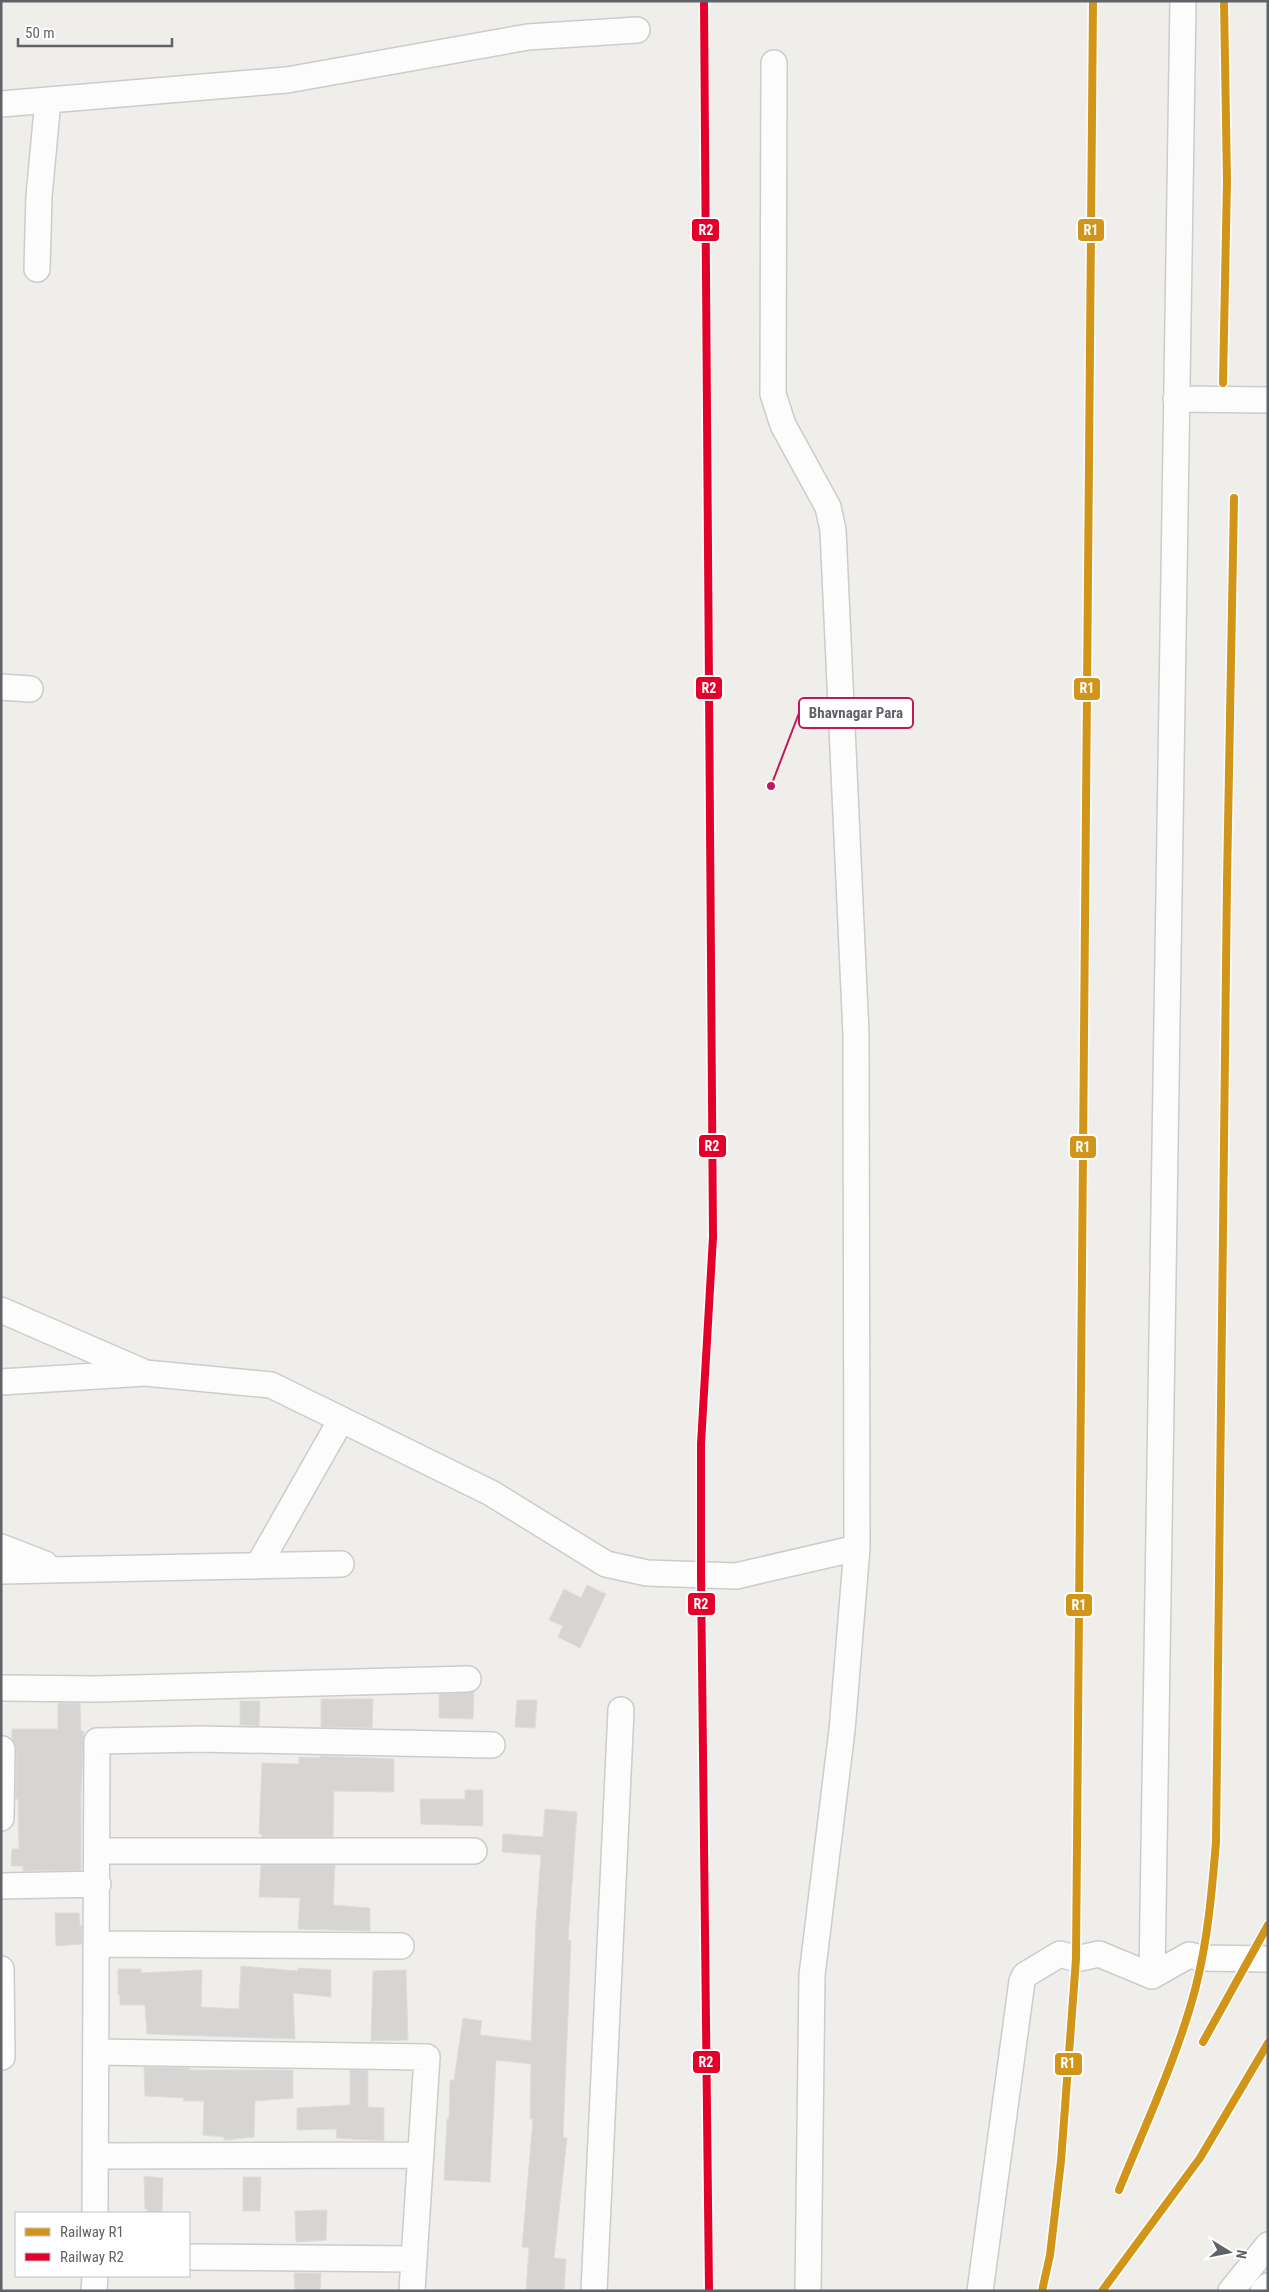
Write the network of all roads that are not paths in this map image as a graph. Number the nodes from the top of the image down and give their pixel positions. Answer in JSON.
{"nodes":[{"id":1,"x":1183,"y":1,"type":"edge"},
{"id":2,"x":637,"y":30,"type":"dead end"},
{"id":3,"x":774,"y":63,"type":"dead end"},
{"id":4,"x":48,"y":100,"type":"junction"},
{"id":5,"x":1,"y":104,"type":"edge"},
{"id":6,"x":37,"y":268,"type":"dead end"},
{"id":7,"x":1176,"y":399,"type":"junction"},
{"id":8,"x":1268,"y":400,"type":"edge"},
{"id":9,"x":1,"y":688,"type":"edge"},
{"id":10,"x":30,"y":689,"type":"dead end"},
{"id":11,"x":1,"y":1310,"type":"edge"},
{"id":12,"x":146,"y":1373,"type":"junction"},
{"id":13,"x":1,"y":1382,"type":"edge"},
{"id":14,"x":341,"y":1420,"type":"junction"},
{"id":15,"x":1,"y":1547,"type":"edge"},
{"id":16,"x":857,"y":1548,"type":"junction"},
{"id":17,"x":340,"y":1564,"type":"dead end"},
{"id":18,"x":258,"y":1566,"type":"junction"},
{"id":19,"x":60,"y":1570,"type":"junction"},
{"id":20,"x":1,"y":1571,"type":"edge"},
{"id":21,"x":468,"y":1679,"type":"dead end"},
{"id":22,"x":1,"y":1688,"type":"edge"},
{"id":23,"x":621,"y":1710,"type":"dead end"},
{"id":24,"x":492,"y":1745,"type":"dead end"},
{"id":25,"x":2,"y":1749,"type":"edge"},
{"id":26,"x":1,"y":1818,"type":"edge"},
{"id":27,"x":98,"y":1851,"type":"junction"},
{"id":28,"x":474,"y":1851,"type":"dead end"},
{"id":29,"x":98,"y":1884,"type":"junction"},
{"id":30,"x":1,"y":1886,"type":"edge"},
{"id":31,"x":98,"y":1944,"type":"junction"},
{"id":32,"x":401,"y":1946,"type":"dead end"},
{"id":33,"x":1268,"y":1959,"type":"edge"},
{"id":34,"x":1,"y":1969,"type":"edge"},
{"id":35,"x":1152,"y":1976,"type":"junction"},
{"id":36,"x":96,"y":2052,"type":"junction"},
{"id":37,"x":2,"y":2058,"type":"edge"},
{"id":38,"x":421,"y":2155,"type":"junction"},
{"id":39,"x":96,"y":2156,"type":"junction"},
{"id":40,"x":95,"y":2212,"type":"edge"},
{"id":41,"x":1268,"y":2245,"type":"edge"},
{"id":42,"x":190,"y":2257,"type":"edge"},
{"id":43,"x":414,"y":2259,"type":"junction"},
{"id":44,"x":95,"y":2277,"type":"edge"},
{"id":45,"x":1268,"y":2286,"type":"edge"},
{"id":46,"x":94,"y":2291,"type":"edge"},
{"id":47,"x":412,"y":2291,"type":"edge"},
{"id":48,"x":594,"y":2291,"type":"edge"},
{"id":49,"x":808,"y":2291,"type":"edge"},
{"id":50,"x":980,"y":2291,"type":"edge"},
{"id":51,"x":1231,"y":2291,"type":"edge"},
{"id":52,"x":1264,"y":2291,"type":"edge"}],
"edges":[{"from":1,"to":7,"type":"street"},
{"from":2,"to":4,"type":"street"},
{"from":3,"to":16,"type":"street"},
{"from":4,"to":5,"type":"street"},
{"from":4,"to":6,"type":"street"},
{"from":7,"to":8,"type":"street"},
{"from":7,"to":35,"type":"street"},
{"from":9,"to":10,"type":"street"},
{"from":11,"to":12,"type":"street"},
{"from":12,"to":13,"type":"street"},
{"from":12,"to":14,"type":"street"},
{"from":14,"to":16,"type":"street"},
{"from":14,"to":18,"type":"street"},
{"from":15,"to":19,"type":"street"},
{"from":16,"to":49,"type":"street"},
{"from":17,"to":18,"type":"street"},
{"from":18,"to":19,"type":"street"},
{"from":19,"to":20,"type":"street"},
{"from":21,"to":22,"type":"street"},
{"from":23,"to":48,"type":"street"},
{"from":24,"to":27,"type":"street"},
{"from":25,"to":26,"type":"street"},
{"from":27,"to":28,"type":"street"},
{"from":27,"to":29,"type":"street"},
{"from":29,"to":30,"type":"street"},
{"from":29,"to":31,"type":"street"},
{"from":31,"to":32,"type":"street"},
{"from":31,"to":36,"type":"street"},
{"from":33,"to":35,"type":"street"},
{"from":34,"to":37,"type":"street"},
{"from":35,"to":50,"type":"street"},
{"from":36,"to":38,"type":"street"},
{"from":36,"to":39,"type":"street"},
{"from":38,"to":39,"type":"street"},
{"from":38,"to":43,"type":"street"},
{"from":39,"to":40,"type":"street"},
{"from":41,"to":51,"type":"street"},
{"from":42,"to":43,"type":"street"},
{"from":43,"to":47,"type":"street"},
{"from":44,"to":46,"type":"street"},
{"from":45,"to":52,"type":"street"}]}
